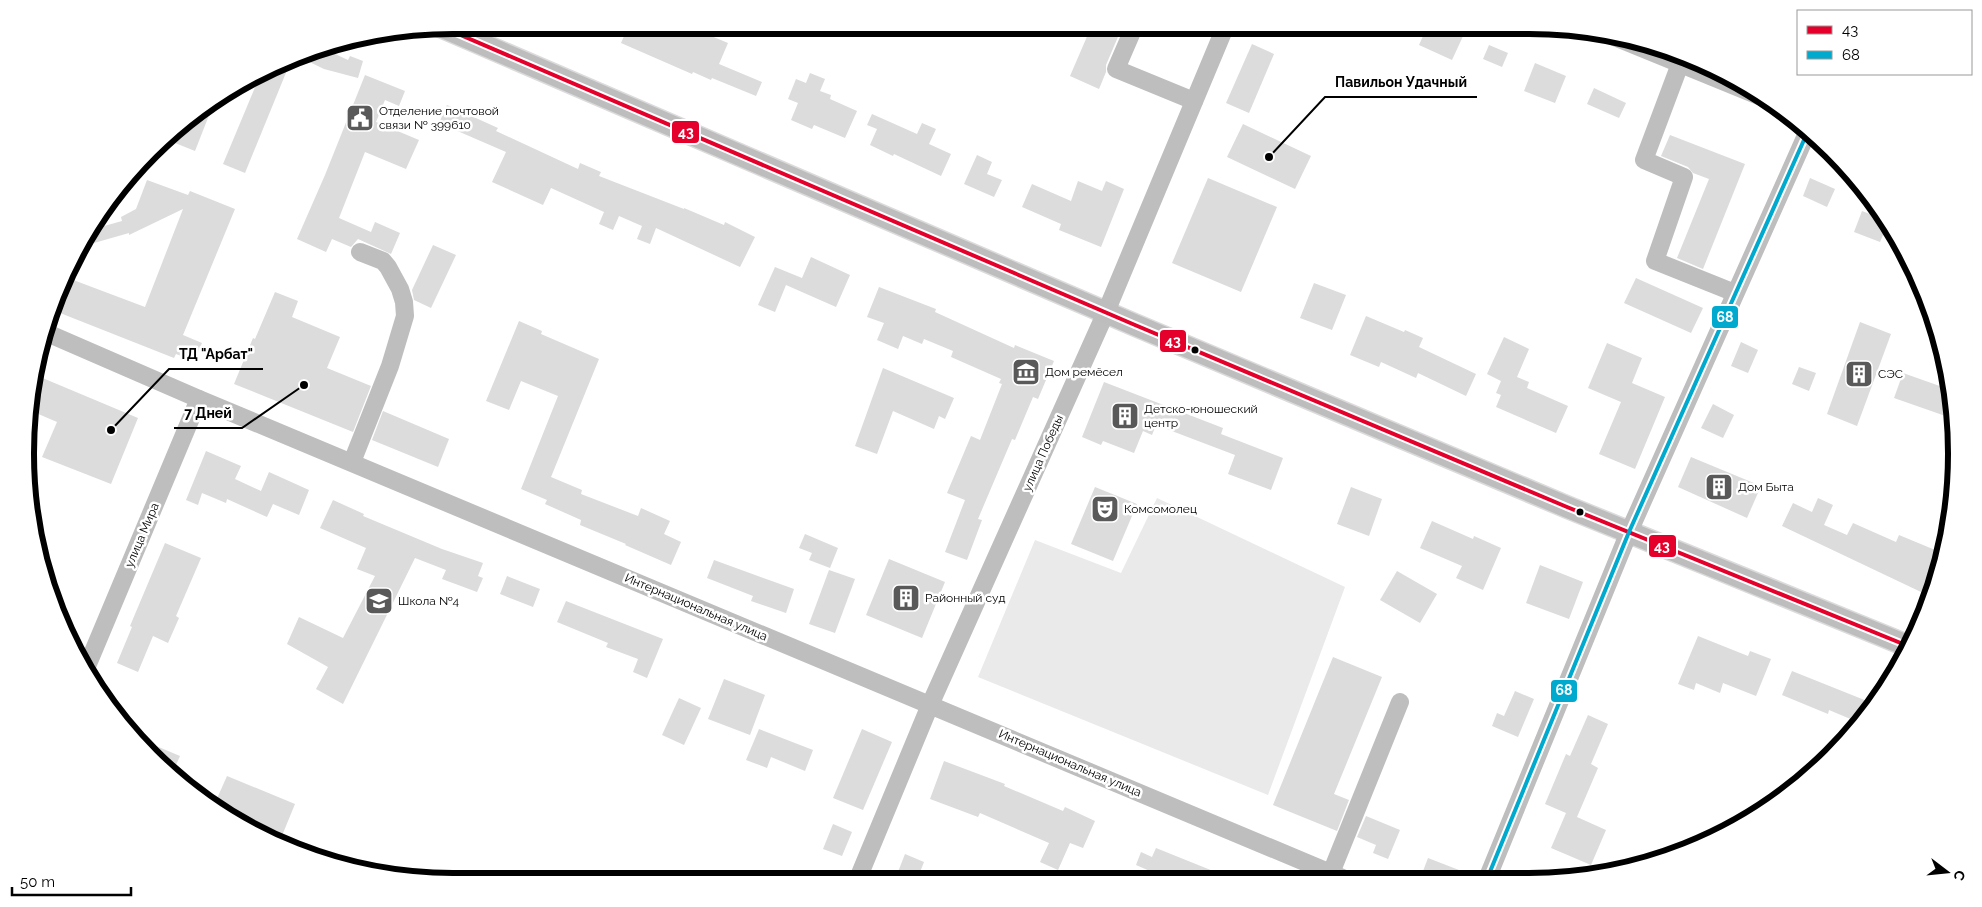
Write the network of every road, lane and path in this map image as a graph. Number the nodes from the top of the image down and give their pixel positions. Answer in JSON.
{"nodes":[{"id":1,"x":458,"y":34,"type":"edge"},
{"id":2,"x":1131,"y":34,"type":"edge"},
{"id":3,"x":1222,"y":34,"type":"edge"},
{"id":4,"x":1653,"y":53,"type":"edge"},
{"id":5,"x":1680,"y":64,"type":"junction"},
{"id":6,"x":1720,"y":80,"type":"edge"},
{"id":7,"x":1194,"y":101,"type":"junction"},
{"id":8,"x":1805,"y":138,"type":"edge"},
{"id":9,"x":360,"y":252,"type":"dead end"},
{"id":10,"x":1735,"y":293,"type":"junction"},
{"id":11,"x":1106,"y":312,"type":"junction"},
{"id":12,"x":51,"y":335,"type":"edge"},
{"id":13,"x":199,"y":399,"type":"junction"},
{"id":14,"x":352,"y":462,"type":"junction"},
{"id":15,"x":1629,"y":532,"type":"junction"},
{"id":16,"x":1902,"y":644,"type":"edge"},
{"id":17,"x":89,"y":661,"type":"edge"},
{"id":18,"x":1400,"y":702,"type":"dead end"},
{"id":19,"x":930,"y":705,"type":"junction"},
{"id":20,"x":860,"y":873,"type":"edge"},
{"id":21,"x":1331,"y":873,"type":"edge"},
{"id":22,"x":1339,"y":873,"type":"edge"},
{"id":23,"x":1489,"y":873,"type":"edge"}],
"edges":[{"from":1,"to":11,"type":"main road"},
{"from":2,"to":7,"type":"street"},
{"from":3,"to":7,"type":"street","name":"улица Победы"},
{"from":4,"to":5,"type":"street"},
{"from":5,"to":6,"type":"street"},
{"from":5,"to":10,"type":"street"},
{"from":7,"to":11,"type":"street","name":"улица Победы"},
{"from":8,"to":10,"type":"street"},
{"from":9,"to":14,"type":"street"},
{"from":10,"to":15,"type":"street"},
{"from":11,"to":15,"type":"main road"},
{"from":11,"to":19,"type":"street","name":"улица Победы"},
{"from":12,"to":13,"type":"street","name":"Интернациональная улица"},
{"from":13,"to":14,"type":"street","name":"Интернациональная улица"},
{"from":13,"to":17,"type":"street","name":"улица Мира"},
{"from":14,"to":19,"type":"street","name":"Интернациональная улица"},
{"from":15,"to":16,"type":"main road"},
{"from":15,"to":23,"type":"street"},
{"from":18,"to":22,"type":"street"},
{"from":19,"to":20,"type":"street","name":"улица Победы"},
{"from":19,"to":21,"type":"street","name":"Интернациональная улица"}]}
